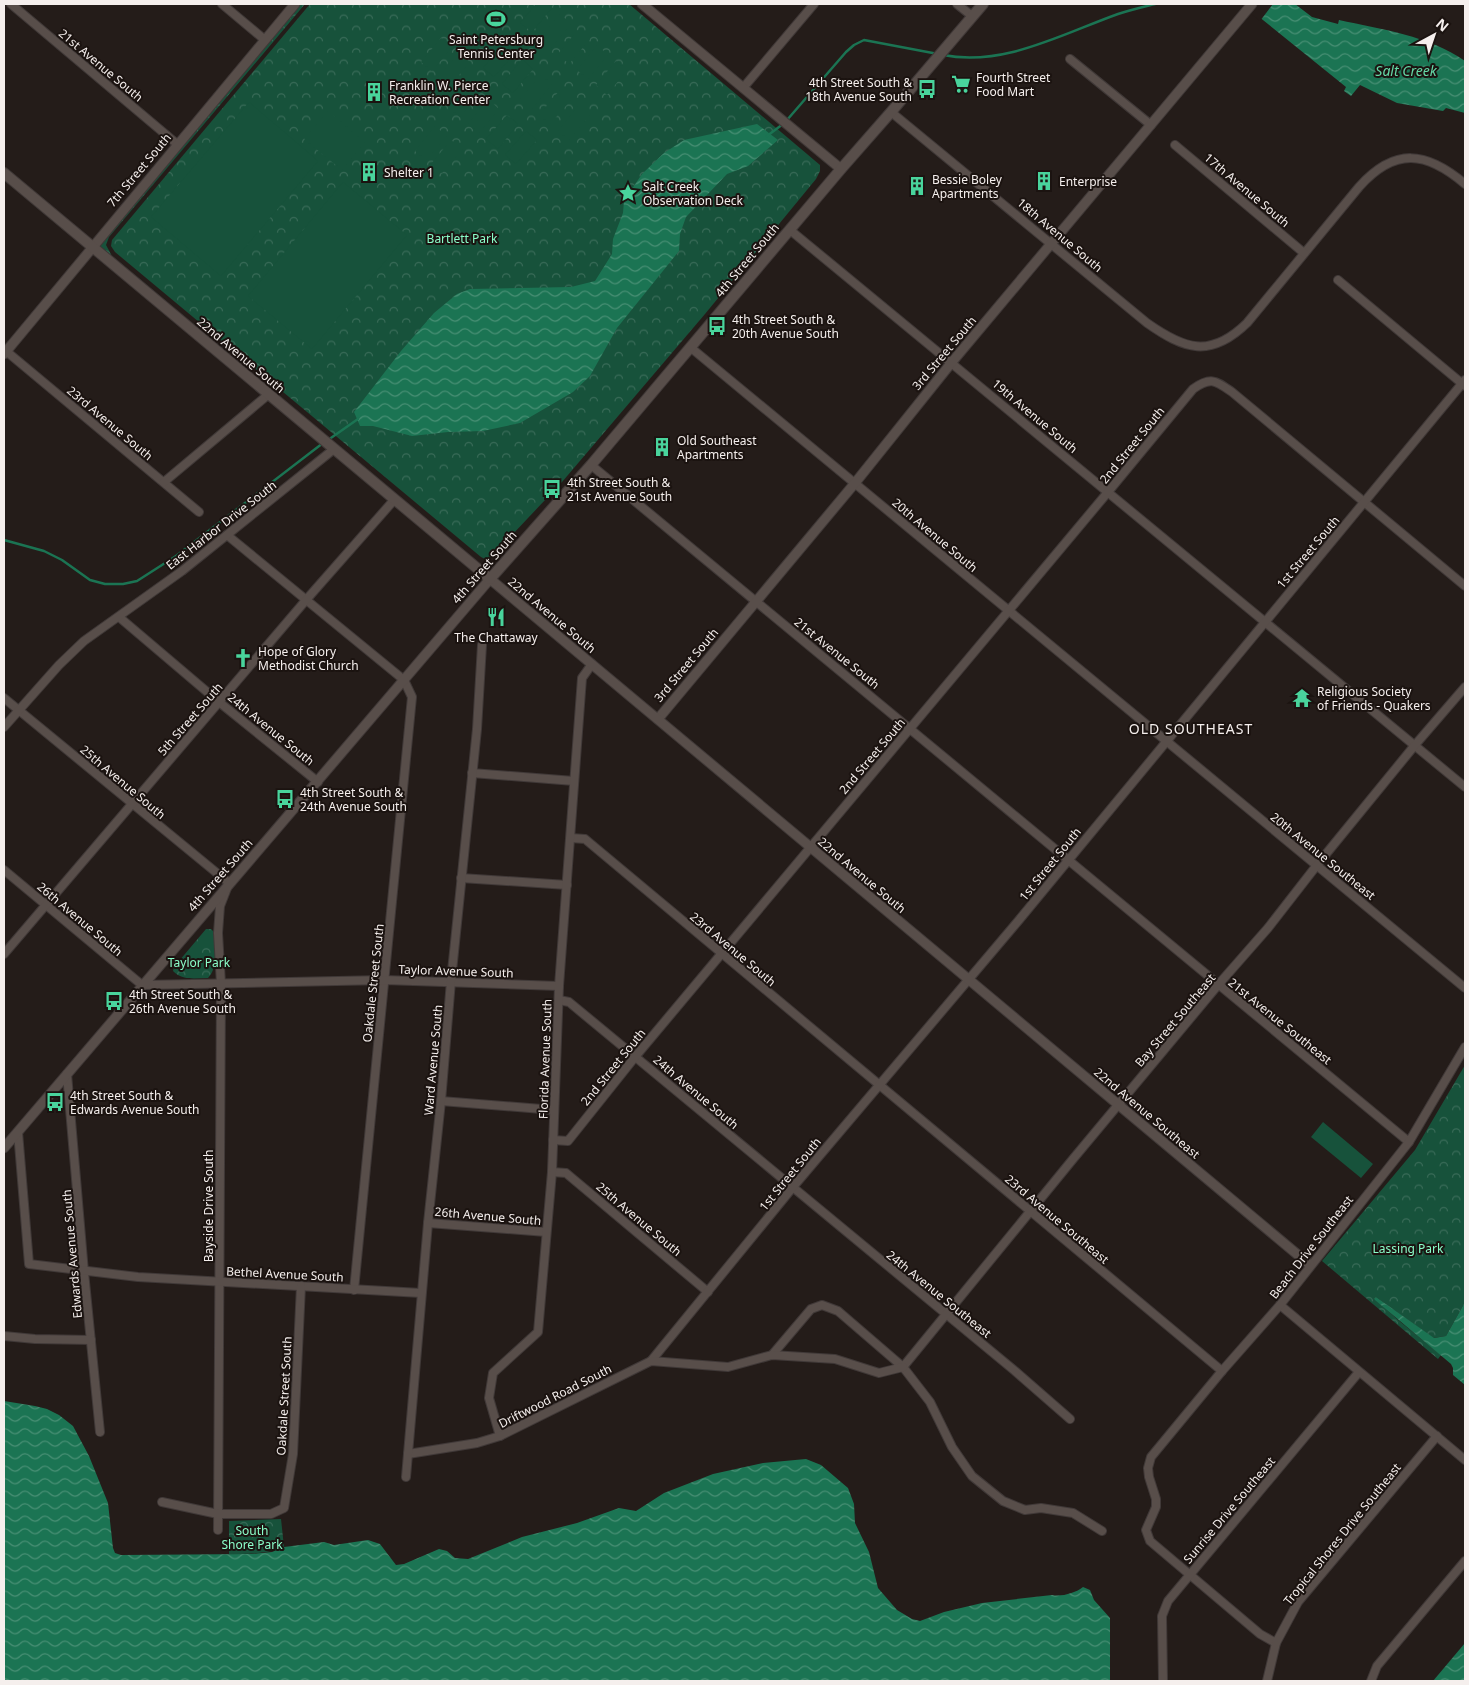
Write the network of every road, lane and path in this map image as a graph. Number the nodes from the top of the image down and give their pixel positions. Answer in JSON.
{"nodes":[{"id":1,"x":11,"y":4,"type":"edge"},
{"id":2,"x":222,"y":4,"type":"edge"},
{"id":3,"x":295,"y":4,"type":"edge"},
{"id":4,"x":814,"y":4,"type":"edge"},
{"id":5,"x":957,"y":4,"type":"edge"},
{"id":6,"x":983,"y":4,"type":"edge"},
{"id":7,"x":1252,"y":4,"type":"edge"},
{"id":8,"x":645,"y":5,"type":"edge"},
{"id":9,"x":972,"y":16,"type":"junction"},
{"id":10,"x":266,"y":40,"type":"junction"},
{"id":11,"x":1070,"y":58,"type":"dead end"},
{"id":12,"x":743,"y":88,"type":"junction"},
{"id":13,"x":891,"y":112,"type":"junction"},
{"id":14,"x":1151,"y":125,"type":"junction"},
{"id":15,"x":177,"y":144,"type":"junction"},
{"id":16,"x":1175,"y":145,"type":"dead end"},
{"id":17,"x":841,"y":169,"type":"junction"},
{"id":18,"x":4,"y":173,"type":"edge"},
{"id":19,"x":1465,"y":184,"type":"edge"},
{"id":20,"x":790,"y":230,"type":"junction"},
{"id":21,"x":1052,"y":244,"type":"junction"},
{"id":22,"x":92,"y":246,"type":"junction"},
{"id":23,"x":1304,"y":253,"type":"junction"},
{"id":24,"x":1338,"y":280,"type":"dead end"},
{"id":25,"x":690,"y":347,"type":"junction"},
{"id":26,"x":5,"y":352,"type":"edge"},
{"id":27,"x":952,"y":362,"type":"junction"},
{"id":28,"x":1464,"y":383,"type":"edge"},
{"id":29,"x":269,"y":394,"type":"junction"},
{"id":30,"x":334,"y":449,"type":"junction"},
{"id":31,"x":591,"y":464,"type":"junction"},
{"id":32,"x":164,"y":482,"type":"junction"},
{"id":33,"x":855,"y":482,"type":"junction"},
{"id":34,"x":1108,"y":492,"type":"junction"},
{"id":35,"x":394,"y":500,"type":"junction"},
{"id":36,"x":1363,"y":503,"type":"junction"},
{"id":37,"x":199,"y":512,"type":"dead end"},
{"id":38,"x":227,"y":535,"type":"junction"},
{"id":39,"x":490,"y":579,"type":"junction"},
{"id":40,"x":1465,"y":586,"type":"edge"},
{"id":41,"x":306,"y":600,"type":"junction"},
{"id":42,"x":756,"y":601,"type":"junction"},
{"id":43,"x":1009,"y":610,"type":"junction"},
{"id":44,"x":119,"y":617,"type":"junction"},
{"id":45,"x":1265,"y":622,"type":"junction"},
{"id":46,"x":482,"y":645,"type":"dead end"},
{"id":47,"x":592,"y":664,"type":"junction"},
{"id":48,"x":404,"y":680,"type":"junction"},
{"id":49,"x":1465,"y":687,"type":"edge"},
{"id":50,"x":4,"y":698,"type":"edge"},
{"id":51,"x":219,"y":702,"type":"junction"},
{"id":52,"x":18,"y":710,"type":"junction"},
{"id":53,"x":658,"y":719,"type":"junction"},
{"id":54,"x":4,"y":727,"type":"edge"},
{"id":55,"x":910,"y":728,"type":"junction"},
{"id":56,"x":1166,"y":741,"type":"junction"},
{"id":57,"x":1415,"y":745,"type":"junction"},
{"id":58,"x":472,"y":773,"type":"junction"},
{"id":59,"x":574,"y":781,"type":"junction"},
{"id":60,"x":318,"y":782,"type":"junction"},
{"id":61,"x":1465,"y":787,"type":"edge"},
{"id":62,"x":131,"y":804,"type":"junction"},
{"id":63,"x":571,"y":838,"type":"junction"},
{"id":64,"x":811,"y":848,"type":"junction"},
{"id":65,"x":1068,"y":860,"type":"junction"},
{"id":66,"x":1317,"y":865,"type":"junction"},
{"id":67,"x":4,"y":870,"type":"edge"},
{"id":68,"x":461,"y":878,"type":"junction"},
{"id":69,"x":229,"y":883,"type":"junction"},
{"id":70,"x":567,"y":885,"type":"junction"},
{"id":71,"x":46,"y":905,"type":"junction"},
{"id":72,"x":4,"y":954,"type":"edge"},
{"id":73,"x":722,"y":954,"type":"junction"},
{"id":74,"x":384,"y":980,"type":"junction"},
{"id":75,"x":969,"y":980,"type":"junction"},
{"id":76,"x":451,"y":981,"type":"junction"},
{"id":77,"x":221,"y":984,"type":"junction"},
{"id":78,"x":142,"y":985,"type":"junction"},
{"id":79,"x":1218,"y":985,"type":"junction"},
{"id":80,"x":560,"y":986,"type":"junction"},
{"id":81,"x":1465,"y":988,"type":"edge"},
{"id":82,"x":559,"y":1000,"type":"junction"},
{"id":83,"x":1465,"y":1047,"type":"edge"},
{"id":84,"x":636,"y":1056,"type":"junction"},
{"id":85,"x":67,"y":1074,"type":"junction"},
{"id":86,"x":878,"y":1085,"type":"junction"},
{"id":87,"x":441,"y":1102,"type":"junction"},
{"id":88,"x":1118,"y":1105,"type":"junction"},
{"id":89,"x":554,"y":1110,"type":"junction"},
{"id":90,"x":18,"y":1132,"type":"junction"},
{"id":91,"x":554,"y":1140,"type":"junction"},
{"id":92,"x":1409,"y":1142,"type":"junction"},
{"id":93,"x":4,"y":1148,"type":"edge"},
{"id":94,"x":552,"y":1172,"type":"junction"},
{"id":95,"x":793,"y":1188,"type":"junction"},
{"id":96,"x":1030,"y":1211,"type":"junction"},
{"id":97,"x":428,"y":1223,"type":"junction"},
{"id":98,"x":546,"y":1232,"type":"junction"},
{"id":99,"x":1310,"y":1265,"type":"junction"},
{"id":100,"x":84,"y":1272,"type":"junction"},
{"id":101,"x":219,"y":1282,"type":"junction"},
{"id":102,"x":301,"y":1286,"type":"junction"},
{"id":103,"x":354,"y":1290,"type":"junction"},
{"id":104,"x":708,"y":1292,"type":"junction"},
{"id":105,"x":421,"y":1294,"type":"junction"},
{"id":106,"x":1280,"y":1305,"type":"junction"},
{"id":107,"x":945,"y":1314,"type":"junction"},
{"id":108,"x":4,"y":1336,"type":"edge"},
{"id":109,"x":91,"y":1340,"type":"junction"},
{"id":110,"x":772,"y":1356,"type":"junction"},
{"id":111,"x":651,"y":1361,"type":"junction"},
{"id":112,"x":903,"y":1366,"type":"junction"},
{"id":113,"x":1222,"y":1371,"type":"junction"},
{"id":114,"x":1359,"y":1372,"type":"junction"},
{"id":115,"x":1070,"y":1419,"type":"dead end"},
{"id":116,"x":100,"y":1432,"type":"dead end"},
{"id":117,"x":500,"y":1436,"type":"junction"},
{"id":118,"x":1437,"y":1436,"type":"junction"},
{"id":119,"x":408,"y":1454,"type":"junction"},
{"id":120,"x":1465,"y":1460,"type":"edge"},
{"id":121,"x":406,"y":1477,"type":"dead end"},
{"id":122,"x":162,"y":1502,"type":"dead end"},
{"id":123,"x":218,"y":1514,"type":"junction"},
{"id":124,"x":218,"y":1530,"type":"dead end"},
{"id":125,"x":1102,"y":1531,"type":"dead end"},
{"id":126,"x":1465,"y":1561,"type":"edge"},
{"id":127,"x":1190,"y":1574,"type":"junction"},
{"id":128,"x":1276,"y":1643,"type":"junction"},
{"id":129,"x":1163,"y":1681,"type":"edge"},
{"id":130,"x":1267,"y":1681,"type":"edge"},
{"id":131,"x":1371,"y":1681,"type":"edge"}],
"edges":[{"from":1,"to":15,"type":"street","name":"21st Avenue South"},
{"from":2,"to":10,"type":"street"},
{"from":3,"to":10,"type":"street","name":"7th Street South"},
{"from":4,"to":12,"type":"street"},
{"from":5,"to":9,"type":"street"},
{"from":6,"to":9,"type":"main road","name":"4th Street South"},
{"from":7,"to":14,"type":"street","name":"3rd Street South"},
{"from":8,"to":12,"type":"street"},
{"from":9,"to":13,"type":"main road","name":"4th Street South"},
{"from":10,"to":15,"type":"street","name":"7th Street South"},
{"from":11,"to":14,"type":"street"},
{"from":12,"to":17,"type":"street"},
{"from":13,"to":17,"type":"main road","name":"4th Street South"},
{"from":13,"to":21,"type":"street","name":"18th Avenue South"},
{"from":14,"to":21,"type":"street","name":"3rd Street South"},
{"from":15,"to":22,"type":"street","name":"7th Street South"},
{"from":16,"to":23,"type":"street","name":"17th Avenue South"},
{"from":17,"to":20,"type":"main road","name":"4th Street South"},
{"from":18,"to":22,"type":"main road","name":"22nd Avenue South"},
{"from":19,"to":23,"type":"street"},
{"from":20,"to":25,"type":"main road","name":"4th Street South"},
{"from":20,"to":27,"type":"street","name":"19th Avenue South"},
{"from":21,"to":23,"type":"street","name":"18th Avenue South"},
{"from":21,"to":27,"type":"street","name":"3rd Street South"},
{"from":22,"to":26,"type":"street","name":"7th Street South"},
{"from":22,"to":29,"type":"main road","name":"22nd Avenue South"},
{"from":24,"to":28,"type":"street"},
{"from":25,"to":31,"type":"main road","name":"4th Street South"},
{"from":25,"to":33,"type":"street","name":"20th Avenue South"},
{"from":26,"to":32,"type":"street","name":"23rd Avenue South"},
{"from":27,"to":33,"type":"street","name":"3rd Street South"},
{"from":27,"to":34,"type":"street","name":"19th Avenue South"},
{"from":28,"to":36,"type":"street","name":"1st Street South"},
{"from":29,"to":30,"type":"main road","name":"22nd Avenue South"},
{"from":29,"to":32,"type":"street"},
{"from":30,"to":35,"type":"main road","name":"22nd Avenue South"},
{"from":30,"to":38,"type":"street","name":"East Harbor Drive South"},
{"from":31,"to":39,"type":"main road","name":"4th Street South"},
{"from":31,"to":42,"type":"street","name":"21st Avenue South"},
{"from":32,"to":37,"type":"street","name":"23rd Avenue South"},
{"from":33,"to":42,"type":"street","name":"3rd Street South"},
{"from":33,"to":43,"type":"street","name":"20th Avenue South"},
{"from":34,"to":36,"type":"street","name":"2nd Street South"},
{"from":34,"to":43,"type":"street","name":"2nd Street South"},
{"from":34,"to":45,"type":"street","name":"19th Avenue South"},
{"from":35,"to":39,"type":"main road","name":"22nd Avenue South"},
{"from":35,"to":41,"type":"street","name":"5th Street South"},
{"from":36,"to":40,"type":"street"},
{"from":36,"to":45,"type":"street","name":"1st Street South"},
{"from":38,"to":41,"type":"street"},
{"from":38,"to":44,"type":"street","name":"East Harbor Drive South"},
{"from":39,"to":47,"type":"street","name":"22nd Avenue South"},
{"from":39,"to":48,"type":"street","name":"4th Street South"},
{"from":41,"to":48,"type":"street"},
{"from":41,"to":51,"type":"street","name":"5th Street South"},
{"from":42,"to":53,"type":"street","name":"3rd Street South"},
{"from":42,"to":55,"type":"street","name":"21st Avenue South"},
{"from":43,"to":55,"type":"street","name":"2nd Street South"},
{"from":43,"to":56,"type":"street","name":"20th Avenue South"},
{"from":44,"to":51,"type":"street","name":"24th Avenue South"},
{"from":44,"to":52,"type":"street","name":"East Harbor Drive South"},
{"from":45,"to":56,"type":"street","name":"1st Street South"},
{"from":45,"to":57,"type":"street","name":"19th Avenue South"},
{"from":46,"to":58,"type":"street","name":"Ward Avenue South"},
{"from":47,"to":53,"type":"street","name":"22nd Avenue South"},
{"from":47,"to":59,"type":"street","name":"Florida Avenue South"},
{"from":48,"to":60,"type":"street","name":"4th Street South"},
{"from":48,"to":74,"type":"street","name":"Oakdale Street South"},
{"from":49,"to":57,"type":"street","name":"Bay Street Southeast"},
{"from":50,"to":52,"type":"street","name":"25th Avenue South"},
{"from":51,"to":60,"type":"street","name":"24th Avenue South"},
{"from":51,"to":62,"type":"street","name":"5th Street South"},
{"from":52,"to":54,"type":"street","name":"East Harbor Drive South"},
{"from":52,"to":62,"type":"street","name":"25th Avenue South"},
{"from":53,"to":64,"type":"street","name":"22nd Avenue South"},
{"from":55,"to":64,"type":"street","name":"2nd Street South"},
{"from":55,"to":65,"type":"street","name":"21st Avenue South"},
{"from":56,"to":65,"type":"street","name":"1st Street South"},
{"from":56,"to":66,"type":"street","name":"20th Avenue Southeast"},
{"from":57,"to":61,"type":"street","name":"19th Avenue South"},
{"from":57,"to":66,"type":"street","name":"Bay Street Southeast"},
{"from":58,"to":59,"type":"street"},
{"from":58,"to":68,"type":"street","name":"Ward Avenue South"},
{"from":59,"to":63,"type":"street","name":"Florida Avenue South"},
{"from":60,"to":69,"type":"street","name":"4th Street South"},
{"from":62,"to":69,"type":"street","name":"25th Avenue South"},
{"from":62,"to":71,"type":"street","name":"5th Street South"},
{"from":63,"to":70,"type":"street","name":"Florida Avenue South"},
{"from":63,"to":73,"type":"street","name":"23rd Avenue South"},
{"from":64,"to":73,"type":"street","name":"2nd Street South"},
{"from":64,"to":75,"type":"street","name":"22nd Avenue South"},
{"from":65,"to":75,"type":"street","name":"1st Street South"},
{"from":65,"to":79,"type":"street","name":"21st Avenue Southeast"},
{"from":66,"to":79,"type":"street","name":"Bay Street Southeast"},
{"from":66,"to":81,"type":"street","name":"20th Avenue Southeast"},
{"from":67,"to":71,"type":"street","name":"26th Avenue South"},
{"from":68,"to":70,"type":"street"},
{"from":68,"to":76,"type":"street","name":"Ward Avenue South"},
{"from":69,"to":77,"type":"street","name":"Bayside Drive South"},
{"from":69,"to":78,"type":"street","name":"4th Street South"},
{"from":70,"to":80,"type":"street","name":"Florida Avenue South"},
{"from":71,"to":72,"type":"street","name":"5th Street South"},
{"from":71,"to":78,"type":"street","name":"26th Avenue South"},
{"from":73,"to":84,"type":"street","name":"2nd Street South"},
{"from":73,"to":86,"type":"street","name":"23rd Avenue South"},
{"from":74,"to":76,"type":"street","name":"Taylor Avenue South"},
{"from":74,"to":77,"type":"street","name":"Taylor Avenue South"},
{"from":74,"to":103,"type":"street","name":"Oakdale Street South"},
{"from":75,"to":86,"type":"street","name":"1st Street South"},
{"from":75,"to":88,"type":"street","name":"22nd Avenue Southeast"},
{"from":76,"to":80,"type":"street","name":"Taylor Avenue South"},
{"from":76,"to":87,"type":"street","name":"Ward Avenue South"},
{"from":77,"to":78,"type":"street","name":"Taylor Avenue South"},
{"from":77,"to":101,"type":"street","name":"Bayside Drive South"},
{"from":78,"to":85,"type":"street","name":"4th Street South"},
{"from":79,"to":88,"type":"street","name":"Bay Street Southeast"},
{"from":79,"to":92,"type":"street","name":"21st Avenue Southeast"},
{"from":80,"to":82,"type":"street","name":"Florida Avenue South"},
{"from":82,"to":84,"type":"street","name":"24th Avenue South"},
{"from":82,"to":89,"type":"street","name":"Florida Avenue South"},
{"from":83,"to":92,"type":"street","name":"Beach Drive Southeast"},
{"from":84,"to":91,"type":"street","name":"2nd Street South"},
{"from":84,"to":95,"type":"street","name":"24th Avenue South"},
{"from":85,"to":90,"type":"street","name":"4th Street South"},
{"from":85,"to":100,"type":"street","name":"Edwards Avenue South"},
{"from":86,"to":95,"type":"street","name":"1st Street South"},
{"from":86,"to":96,"type":"street","name":"23rd Avenue Southeast"},
{"from":87,"to":89,"type":"street"},
{"from":87,"to":97,"type":"street","name":"Ward Avenue South"},
{"from":88,"to":96,"type":"street","name":"Bay Street Southeast"},
{"from":88,"to":99,"type":"street","name":"22nd Avenue Southeast"},
{"from":89,"to":91,"type":"street","name":"Florida Avenue South"},
{"from":90,"to":93,"type":"street","name":"4th Street South"},
{"from":90,"to":100,"type":"street","name":"Bethel Avenue South"},
{"from":91,"to":94,"type":"street","name":"Florida Avenue South"},
{"from":92,"to":99,"type":"street","name":"Beach Drive Southeast"},
{"from":94,"to":98,"type":"street","name":"Florida Avenue South"},
{"from":94,"to":104,"type":"street","name":"25th Avenue South"},
{"from":95,"to":104,"type":"street","name":"1st Street South"},
{"from":95,"to":107,"type":"street","name":"24th Avenue Southeast"},
{"from":96,"to":107,"type":"street","name":"Bay Street Southeast"},
{"from":96,"to":113,"type":"street","name":"23rd Avenue Southeast"},
{"from":97,"to":98,"type":"street","name":"26th Avenue South"},
{"from":97,"to":105,"type":"street","name":"Ward Avenue South"},
{"from":98,"to":117,"type":"street","name":"Florida Avenue South"},
{"from":99,"to":106,"type":"street","name":"Beach Drive Southeast"},
{"from":100,"to":101,"type":"street","name":"Bethel Avenue South"},
{"from":100,"to":109,"type":"street","name":"Edwards Avenue South"},
{"from":101,"to":102,"type":"street","name":"Bethel Avenue South"},
{"from":101,"to":123,"type":"street","name":"Bayside Drive South"},
{"from":102,"to":103,"type":"street","name":"Bethel Avenue South"},
{"from":102,"to":123,"type":"street","name":"Oakdale Street South"},
{"from":103,"to":105,"type":"street","name":"Bethel Avenue South"},
{"from":104,"to":111,"type":"street","name":"1st Street South"},
{"from":105,"to":119,"type":"street","name":"Ward Avenue South"},
{"from":106,"to":113,"type":"street","name":"Beach Drive Southeast"},
{"from":106,"to":114,"type":"street"},
{"from":107,"to":112,"type":"street","name":"Bay Street Southeast"},
{"from":107,"to":115,"type":"street","name":"24th Avenue Southeast"},
{"from":108,"to":109,"type":"street"},
{"from":109,"to":116,"type":"street","name":"Edwards Avenue South"},
{"from":110,"to":111,"type":"street"},
{"from":110,"to":112,"type":"street"},
{"from":110,"to":112,"type":"street"},
{"from":111,"to":117,"type":"street","name":"Driftwood Road South"},
{"from":112,"to":125,"type":"street"},
{"from":113,"to":127,"type":"street","name":"Beach Drive Southeast"},
{"from":114,"to":118,"type":"street"},
{"from":114,"to":127,"type":"street","name":"Sunrise Drive Southeast"},
{"from":117,"to":119,"type":"street","name":"Driftwood Road South"},
{"from":118,"to":120,"type":"street"},
{"from":118,"to":128,"type":"street","name":"Tropical Shores Drive Southeast"},
{"from":119,"to":121,"type":"street","name":"Ward Avenue South"},
{"from":122,"to":123,"type":"street"},
{"from":123,"to":124,"type":"street","name":"Bayside Drive South"},
{"from":126,"to":131,"type":"street"},
{"from":127,"to":128,"type":"street"},
{"from":127,"to":129,"type":"street","name":"Sunrise Drive Southeast"},
{"from":128,"to":130,"type":"street","name":"Tropical Shores Drive Southeast"}]}
